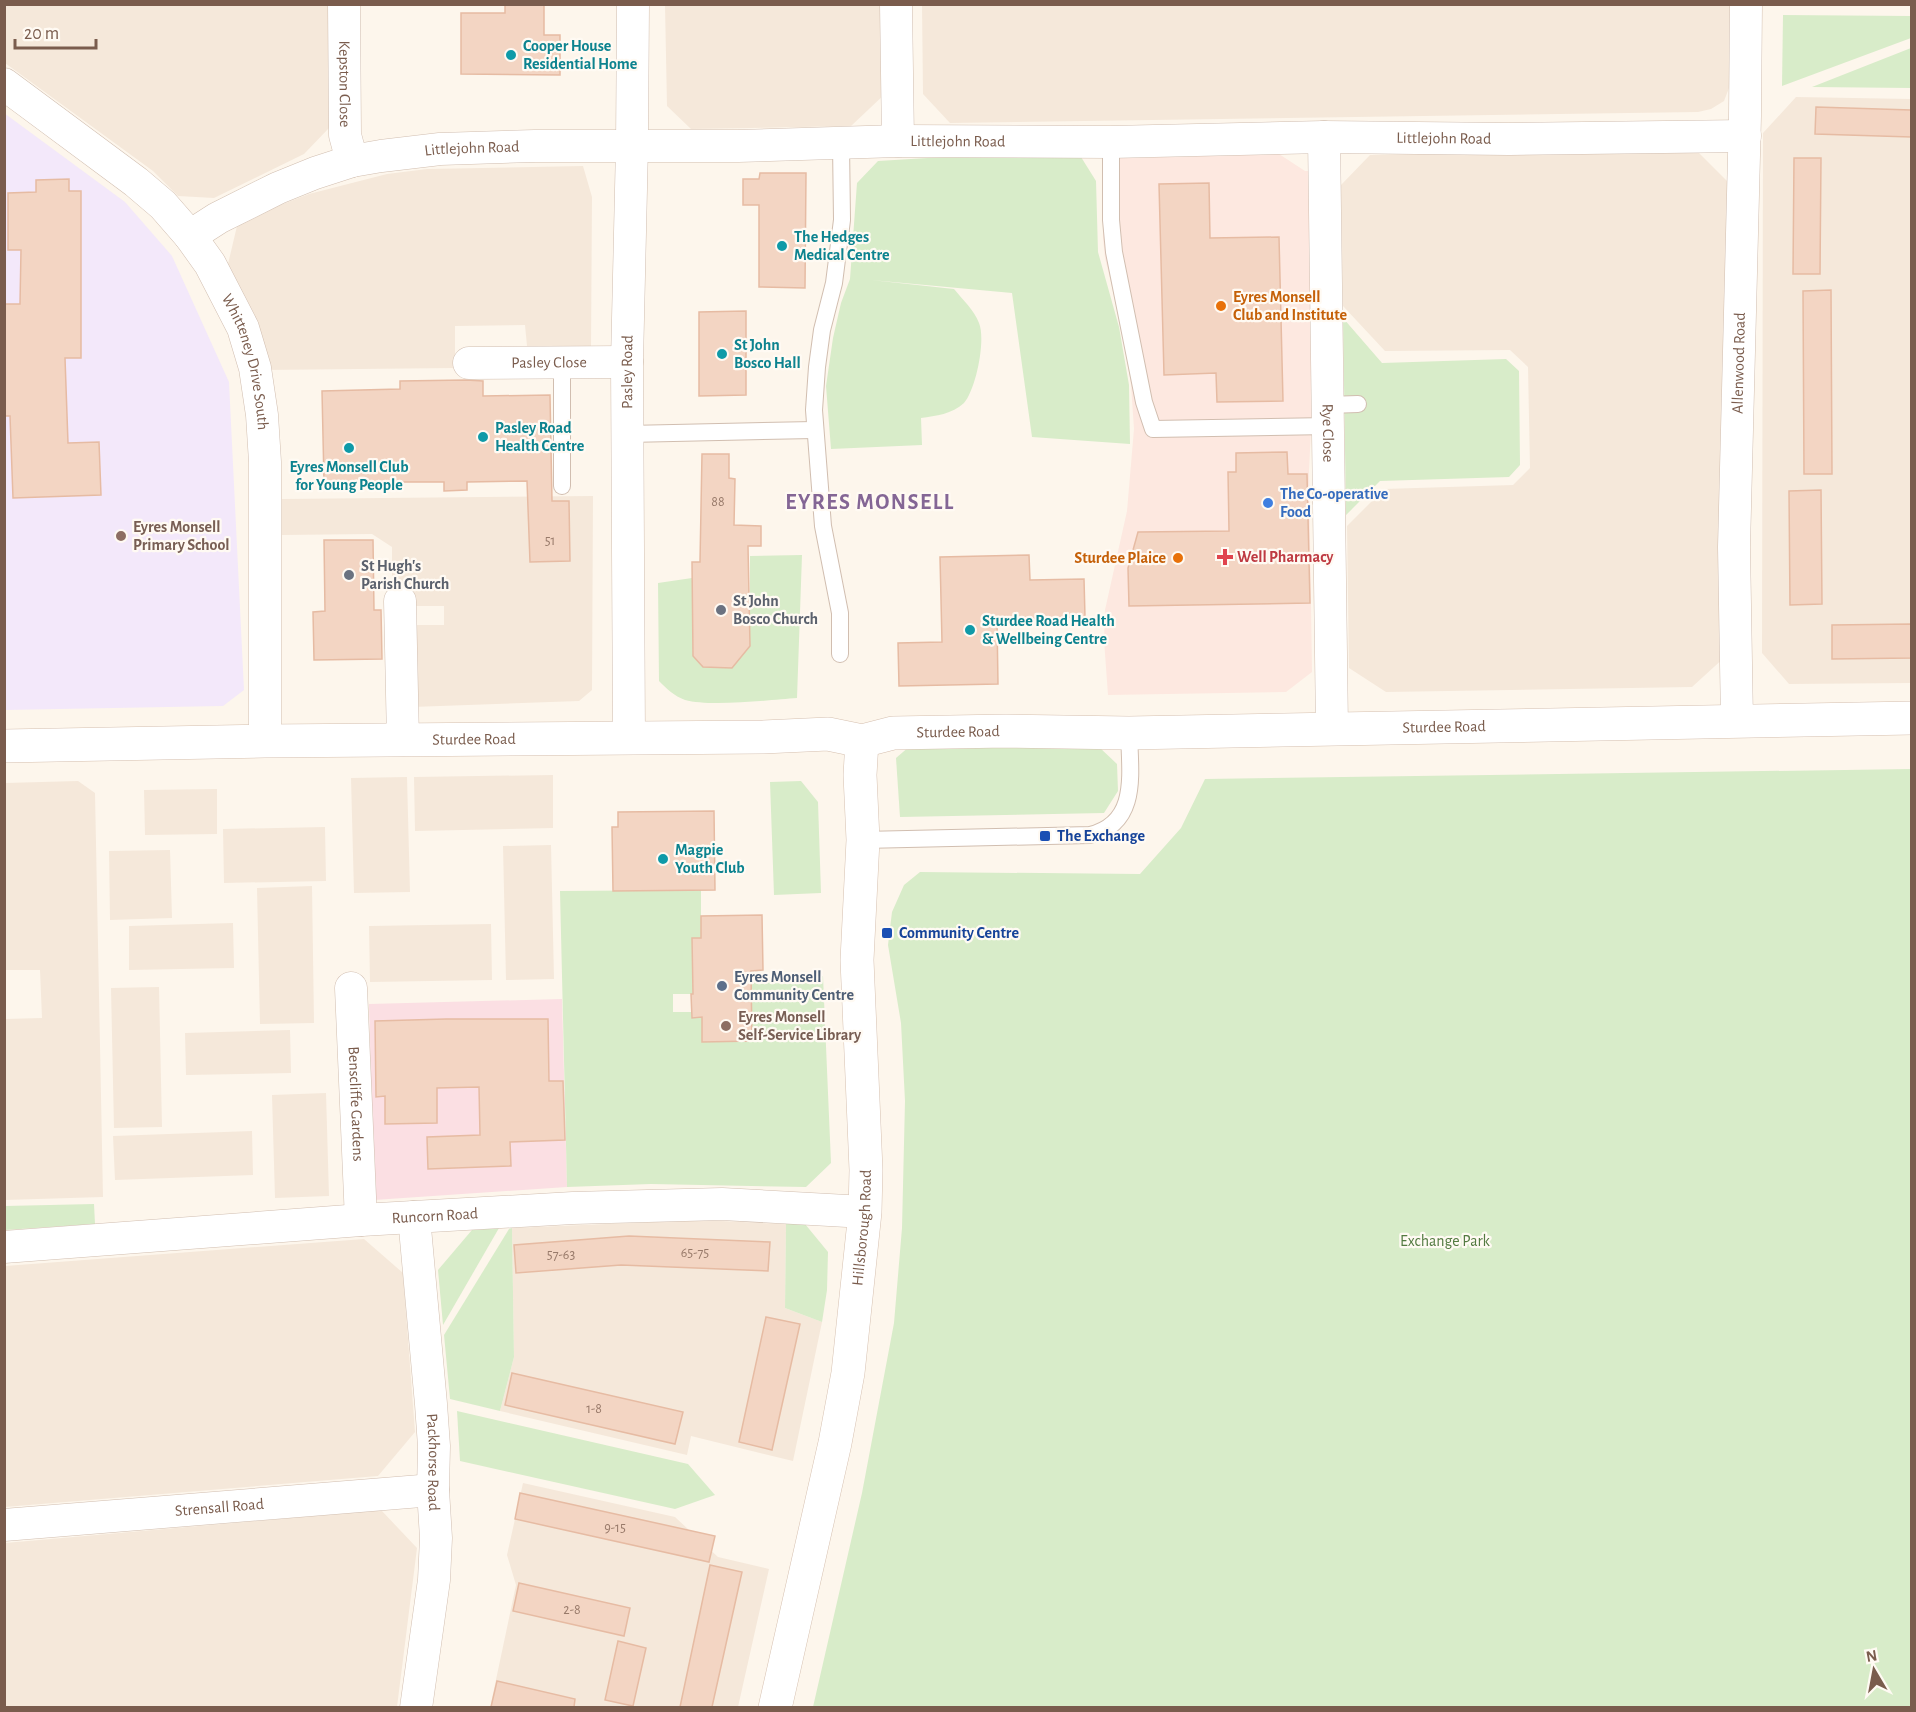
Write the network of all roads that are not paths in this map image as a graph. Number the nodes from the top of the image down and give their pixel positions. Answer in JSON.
{"nodes":[{"id":1,"x":344,"y":4,"type":"edge"},
{"id":2,"x":633,"y":4,"type":"edge"},
{"id":3,"x":896,"y":4,"type":"edge"},
{"id":4,"x":1746,"y":4,"type":"edge"},
{"id":5,"x":4,"y":84,"type":"edge"},
{"id":6,"x":1745,"y":136,"type":"junction"},
{"id":7,"x":1324,"y":137,"type":"junction"},
{"id":8,"x":898,"y":141,"type":"junction"},
{"id":9,"x":1111,"y":142,"type":"junction"},
{"id":10,"x":841,"y":144,"type":"junction"},
{"id":11,"x":632,"y":146,"type":"junction"},
{"id":12,"x":352,"y":161,"type":"junction"},
{"id":13,"x":190,"y":236,"type":"junction"},
{"id":14,"x":627,"y":362,"type":"junction"},
{"id":15,"x":469,"y":363,"type":"dead end"},
{"id":16,"x":562,"y":363,"type":"junction"},
{"id":17,"x":1338,"y":412,"type":"junction"},
{"id":18,"x":814,"y":430,"type":"junction"},
{"id":19,"x":628,"y":434,"type":"junction"},
{"id":20,"x":562,"y":486,"type":"dead end"},
{"id":21,"x":400,"y":601,"type":"dead end"},
{"id":22,"x":840,"y":654,"type":"dead end"},
{"id":23,"x":1911,"y":718,"type":"edge"},
{"id":24,"x":1737,"y":721,"type":"junction"},
{"id":25,"x":1332,"y":728,"type":"junction"},
{"id":26,"x":1129,"y":733,"type":"junction"},
{"id":27,"x":629,"y":738,"type":"junction"},
{"id":28,"x":403,"y":740,"type":"junction"},
{"id":29,"x":265,"y":741,"type":"junction"},
{"id":30,"x":862,"y":741,"type":"junction"},
{"id":31,"x":4,"y":746,"type":"edge"},
{"id":32,"x":863,"y":840,"type":"junction"},
{"id":33,"x":351,"y":988,"type":"dead end"},
{"id":34,"x":865,"y":1212,"type":"junction"},
{"id":35,"x":414,"y":1217,"type":"junction"},
{"id":36,"x":361,"y":1220,"type":"junction"},
{"id":37,"x":4,"y":1246,"type":"edge"},
{"id":38,"x":433,"y":1490,"type":"junction"},
{"id":39,"x":4,"y":1525,"type":"edge"},
{"id":40,"x":416,"y":1707,"type":"edge"},
{"id":41,"x":776,"y":1707,"type":"edge"}],
"edges":[{"from":1,"to":12,"type":"street","name":"Kepston Close"},
{"from":2,"to":11,"type":"street","name":"Pasley Road"},
{"from":3,"to":8,"type":"street"},
{"from":4,"to":6,"type":"street","name":"Allenwood Road"},
{"from":5,"to":13,"type":"street","name":"Whitteney Drive South"},
{"from":6,"to":7,"type":"street","name":"Littlejohn Road"},
{"from":6,"to":24,"type":"street","name":"Allenwood Road"},
{"from":7,"to":9,"type":"street","name":"Littlejohn Road"},
{"from":7,"to":17,"type":"street","name":"Rye Close"},
{"from":8,"to":9,"type":"street","name":"Littlejohn Road"},
{"from":8,"to":10,"type":"street","name":"Littlejohn Road"},
{"from":9,"to":17,"type":"lane"},
{"from":10,"to":11,"type":"street","name":"Littlejohn Road"},
{"from":10,"to":18,"type":"lane"},
{"from":11,"to":12,"type":"street","name":"Littlejohn Road"},
{"from":11,"to":14,"type":"street","name":"Pasley Road"},
{"from":12,"to":13,"type":"street","name":"Littlejohn Road"},
{"from":13,"to":29,"type":"street","name":"Whitteney Drive South"},
{"from":14,"to":16,"type":"street","name":"Pasley Close"},
{"from":14,"to":19,"type":"street","name":"Pasley Road"},
{"from":15,"to":16,"type":"street","name":"Pasley Close"},
{"from":16,"to":20,"type":"lane"},
{"from":17,"to":25,"type":"street","name":"Rye Close"},
{"from":18,"to":19,"type":"lane"},
{"from":18,"to":22,"type":"lane"},
{"from":19,"to":27,"type":"street","name":"Pasley Road"},
{"from":21,"to":28,"type":"street"},
{"from":23,"to":24,"type":"street","name":"Sturdee Road"},
{"from":24,"to":25,"type":"street","name":"Sturdee Road"},
{"from":25,"to":26,"type":"street","name":"Sturdee Road"},
{"from":26,"to":30,"type":"street","name":"Sturdee Road"},
{"from":26,"to":32,"type":"lane"},
{"from":27,"to":28,"type":"street","name":"Sturdee Road"},
{"from":27,"to":30,"type":"street","name":"Sturdee Road"},
{"from":28,"to":29,"type":"street","name":"Sturdee Road"},
{"from":29,"to":31,"type":"street","name":"Sturdee Road"},
{"from":30,"to":32,"type":"street","name":"Hillsborough Road"},
{"from":32,"to":34,"type":"street","name":"Hillsborough Road"},
{"from":33,"to":36,"type":"street","name":"Benscliffe Gardens"},
{"from":34,"to":35,"type":"street","name":"Runcorn Road"},
{"from":34,"to":41,"type":"street","name":"Hillsborough Road"},
{"from":35,"to":36,"type":"street","name":"Runcorn Road"},
{"from":35,"to":38,"type":"street","name":"Packhorse Road"},
{"from":36,"to":37,"type":"street","name":"Runcorn Road"},
{"from":38,"to":39,"type":"street","name":"Strensall Road"},
{"from":38,"to":40,"type":"street","name":"Packhorse Road"}]}
